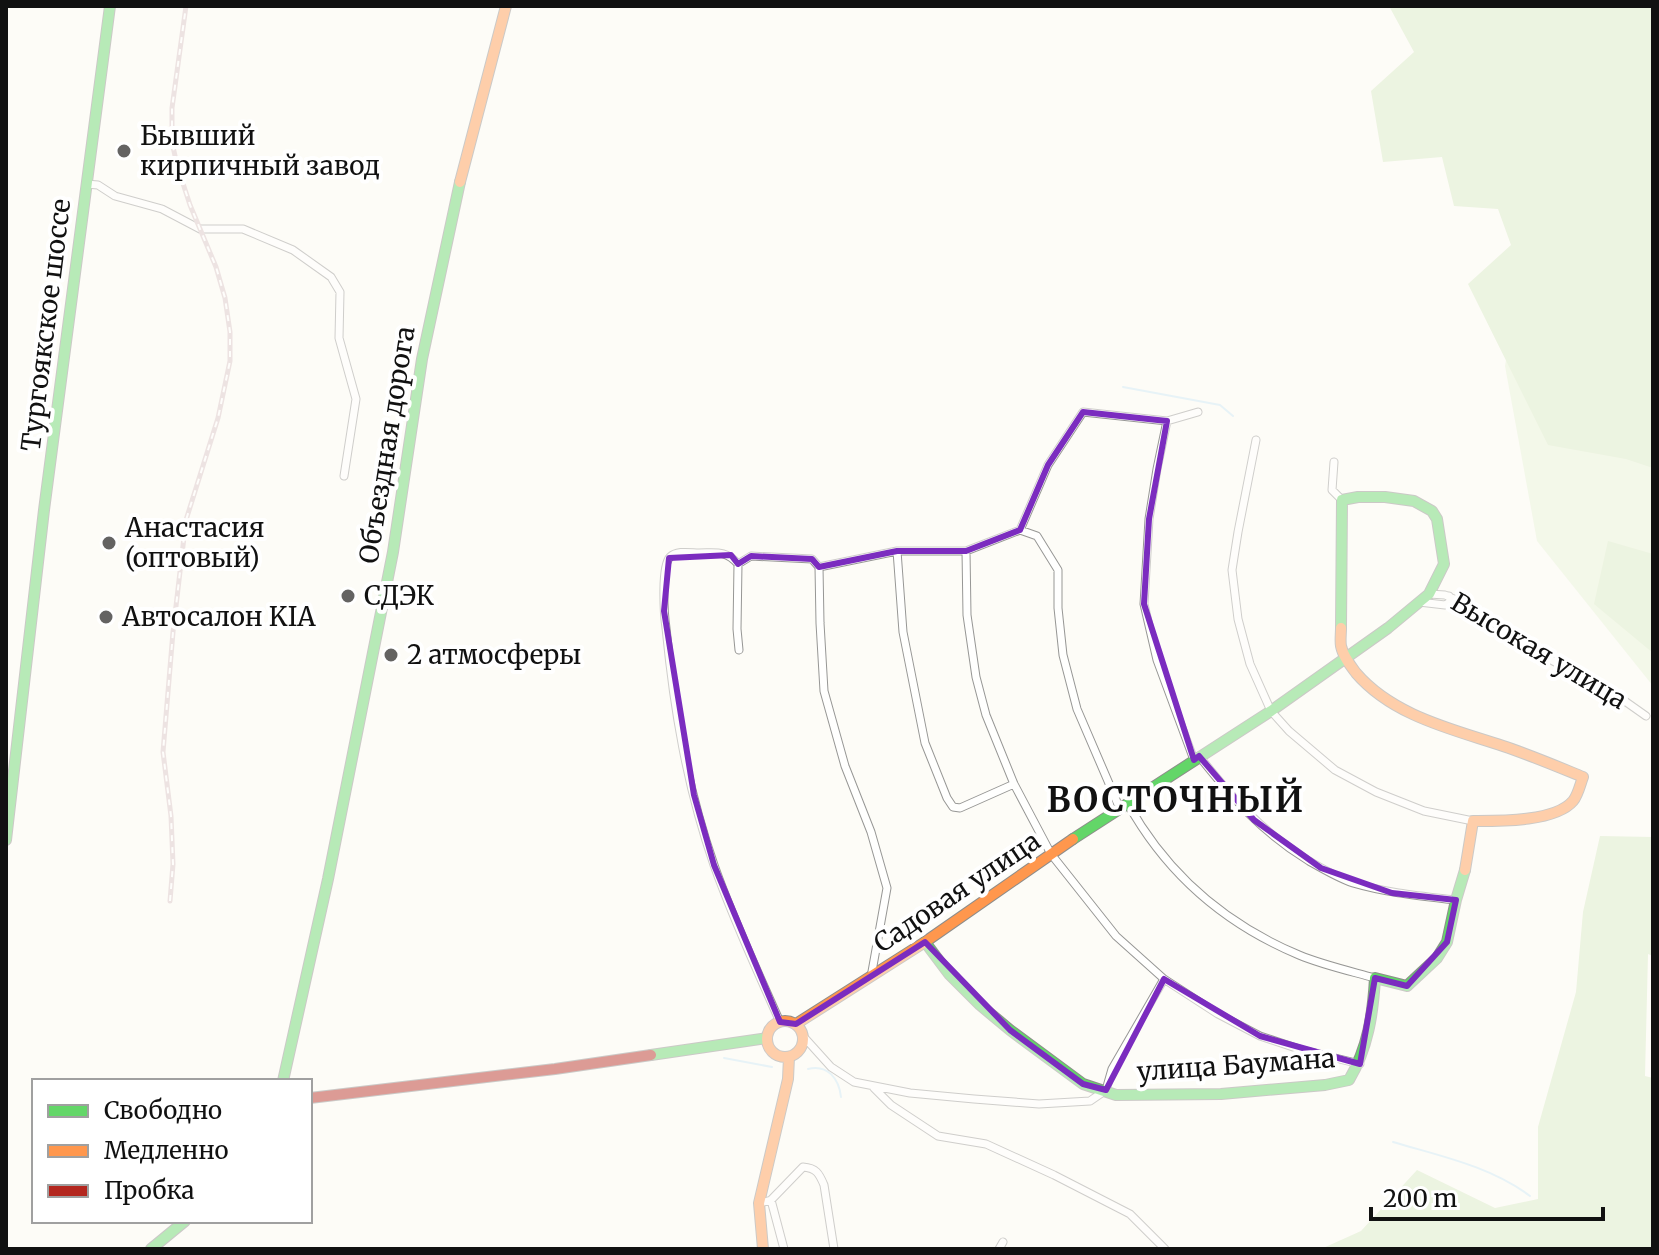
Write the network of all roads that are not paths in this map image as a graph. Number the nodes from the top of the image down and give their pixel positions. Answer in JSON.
{"nodes":[{"id":1,"x":110,"y":6,"type":"edge"},
{"id":2,"x":506,"y":6,"type":"edge"},
{"id":3,"x":86,"y":184,"type":"junction"},
{"id":4,"x":1198,"y":412,"type":"dead end"},
{"id":5,"x":1167,"y":421,"type":"junction"},
{"id":6,"x":1256,"y":440,"type":"dead end"},
{"id":7,"x":1334,"y":462,"type":"dead end"},
{"id":8,"x":344,"y":476,"type":"dead end"},
{"id":9,"x":1342,"y":500,"type":"junction"},
{"id":10,"x":1020,"y":530,"type":"junction"},
{"id":11,"x":897,"y":551,"type":"junction"},
{"id":12,"x":966,"y":551,"type":"junction"},
{"id":13,"x":738,"y":564,"type":"junction"},
{"id":14,"x":819,"y":567,"type":"junction"},
{"id":15,"x":1429,"y":594,"type":"junction"},
{"id":16,"x":1449,"y":596,"type":"junction"},
{"id":17,"x":1418,"y":602,"type":"junction"},
{"id":18,"x":739,"y":650,"type":"dead end"},
{"id":19,"x":1344,"y":659,"type":"junction"},
{"id":20,"x":1271,"y":711,"type":"junction"},
{"id":21,"x":1646,"y":716,"type":"dead end"},
{"id":22,"x":1196,"y":758,"type":"junction"},
{"id":23,"x":1014,"y":784,"type":"junction"},
{"id":24,"x":1124,"y":806,"type":"junction"},
{"id":25,"x":1473,"y":821,"type":"junction"},
{"id":26,"x":6,"y":840,"type":"edge"},
{"id":27,"x":1051,"y":854,"type":"junction"},
{"id":28,"x":1456,"y":900,"type":"junction"},
{"id":29,"x":925,"y":942,"type":"junction"},
{"id":30,"x":871,"y":977,"type":"junction"},
{"id":31,"x":1375,"y":978,"type":"junction"},
{"id":32,"x":1164,"y":979,"type":"junction"},
{"id":33,"x":780,"y":1022,"type":"junction"},
{"id":34,"x":796,"y":1024,"type":"junction"},
{"id":35,"x":803,"y":1036,"type":"junction"},
{"id":36,"x":767,"y":1038,"type":"junction"},
{"id":37,"x":789,"y":1057,"type":"junction"},
{"id":38,"x":1360,"y":1064,"type":"junction"},
{"id":39,"x":283,"y":1079,"type":"edge"},
{"id":40,"x":872,"y":1086,"type":"junction"},
{"id":41,"x":1106,"y":1090,"type":"junction"},
{"id":42,"x":312,"y":1098,"type":"edge"},
{"id":43,"x":183,"y":1223,"type":"edge"},
{"id":44,"x":151,"y":1249,"type":"edge"},
{"id":45,"x":763,"y":1249,"type":"edge"},
{"id":46,"x":784,"y":1249,"type":"edge"},
{"id":47,"x":834,"y":1249,"type":"edge"},
{"id":48,"x":1165,"y":1249,"type":"edge"}],
"edges":[{"from":1,"to":3,"type":"street","name":"Тургоякское шоссе"},
{"from":2,"to":39,"type":"street","name":"Объездная дорога"},
{"from":3,"to":8,"type":"street"},
{"from":3,"to":26,"type":"street","name":"Тургоякское шоссе"},
{"from":4,"to":5,"type":"street"},
{"from":5,"to":10,"type":"street"},
{"from":5,"to":22,"type":"street"},
{"from":6,"to":20,"type":"street"},
{"from":7,"to":9,"type":"street"},
{"from":9,"to":15,"type":"street"},
{"from":9,"to":19,"type":"street"},
{"from":10,"to":12,"type":"street"},
{"from":10,"to":24,"type":"street"},
{"from":11,"to":12,"type":"street"},
{"from":11,"to":14,"type":"street"},
{"from":11,"to":23,"type":"street"},
{"from":12,"to":23,"type":"street"},
{"from":13,"to":14,"type":"street"},
{"from":13,"to":18,"type":"street"},
{"from":13,"to":33,"type":"street"},
{"from":14,"to":30,"type":"street"},
{"from":15,"to":16,"type":"street","name":"Высокая улица"},
{"from":15,"to":17,"type":"street","name":"Садовая улица"},
{"from":16,"to":17,"type":"street"},
{"from":16,"to":21,"type":"street","name":"Высокая улица"},
{"from":17,"to":19,"type":"street","name":"Садовая улица"},
{"from":19,"to":20,"type":"street","name":"Садовая улица"},
{"from":19,"to":25,"type":"street"},
{"from":20,"to":22,"type":"street","name":"Садовая улица"},
{"from":20,"to":25,"type":"street"},
{"from":22,"to":24,"type":"street","name":"Садовая улица"},
{"from":22,"to":28,"type":"street"},
{"from":23,"to":27,"type":"street"},
{"from":24,"to":27,"type":"street","name":"Садовая улица"},
{"from":24,"to":31,"type":"street"},
{"from":25,"to":28,"type":"street"},
{"from":27,"to":29,"type":"street","name":"Садовая улица"},
{"from":27,"to":32,"type":"street"},
{"from":28,"to":31,"type":"street"},
{"from":29,"to":30,"type":"street","name":"Садовая улица"},
{"from":29,"to":41,"type":"street","name":"улица Баумана"},
{"from":30,"to":34,"type":"street","name":"Садовая улица"},
{"from":31,"to":38,"type":"street"},
{"from":32,"to":38,"type":"street"},
{"from":32,"to":41,"type":"street"},
{"from":33,"to":34,"type":"street"},
{"from":33,"to":36,"type":"street"},
{"from":34,"to":35,"type":"street"},
{"from":35,"to":37,"type":"street"},
{"from":35,"to":40,"type":"street"},
{"from":36,"to":37,"type":"street"},
{"from":36,"to":42,"type":"street"},
{"from":37,"to":45,"type":"street"},
{"from":38,"to":41,"type":"street","name":"улица Баумана"},
{"from":40,"to":41,"type":"street"},
{"from":40,"to":48,"type":"street"},
{"from":43,"to":44,"type":"street"},
{"from":46,"to":47,"type":"street"}]}
